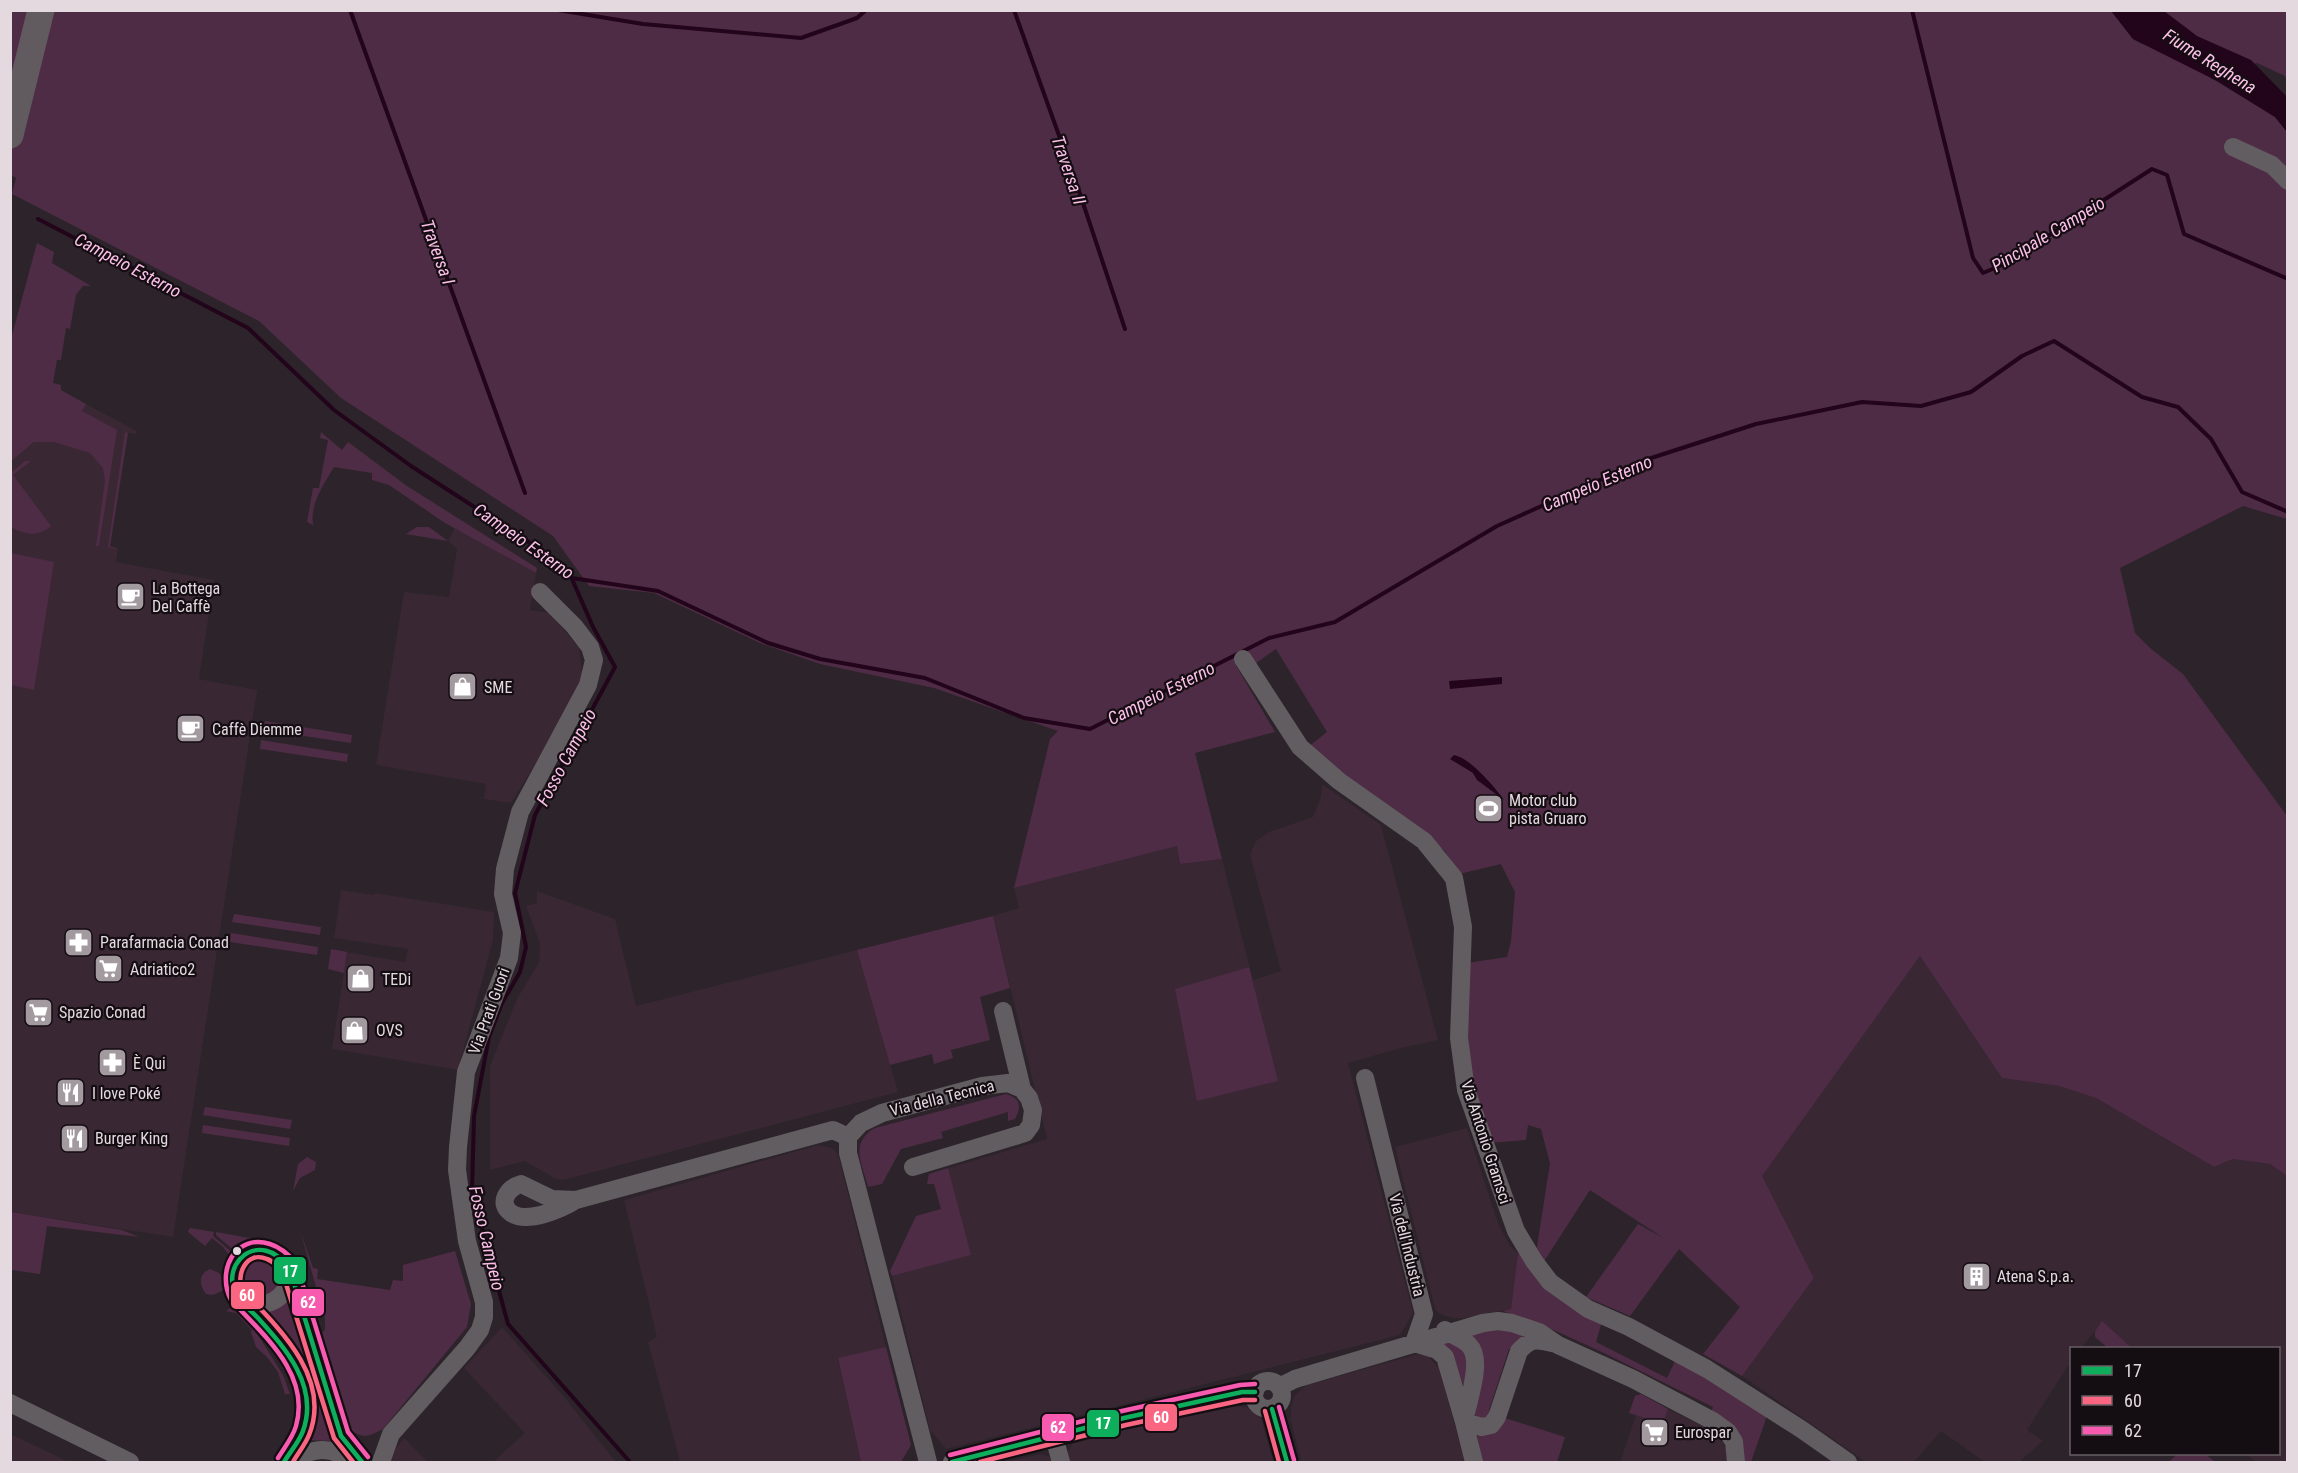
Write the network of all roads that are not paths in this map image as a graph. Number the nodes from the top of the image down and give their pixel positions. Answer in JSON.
{"nodes":[{"id":1,"x":22,"y":10,"type":"edge"},
{"id":2,"x":41,"y":10,"type":"edge"},
{"id":3,"x":10,"y":57,"type":"edge"},
{"id":4,"x":10,"y":135,"type":"edge"},
{"id":5,"x":2233,"y":147,"type":"dead end"},
{"id":6,"x":2288,"y":181,"type":"edge"},
{"id":7,"x":540,"y":591,"type":"dead end"},
{"id":8,"x":1243,"y":659,"type":"dead end"},
{"id":9,"x":1003,"y":1011,"type":"dead end"},
{"id":10,"x":1365,"y":1078,"type":"dead end"},
{"id":11,"x":1022,"y":1089,"type":"junction"},
{"id":12,"x":848,"y":1137,"type":"junction"},
{"id":13,"x":913,"y":1167,"type":"dead end"},
{"id":14,"x":576,"y":1200,"type":"dead end"},
{"id":15,"x":291,"y":1277,"type":"junction"},
{"id":16,"x":244,"y":1303,"type":"junction"},
{"id":17,"x":1424,"y":1314,"type":"junction"},
{"id":18,"x":1448,"y":1332,"type":"junction"},
{"id":19,"x":1414,"y":1343,"type":"junction"},
{"id":20,"x":1558,"y":1345,"type":"junction"},
{"id":21,"x":1279,"y":1387,"type":"junction"},
{"id":22,"x":1255,"y":1392,"type":"junction"},
{"id":23,"x":10,"y":1403,"type":"edge"},
{"id":24,"x":1272,"y":1408,"type":"junction"},
{"id":25,"x":1464,"y":1422,"type":"junction"},
{"id":26,"x":391,"y":1434,"type":"junction"},
{"id":27,"x":1054,"y":1437,"type":"junction"},
{"id":28,"x":358,"y":1459,"type":"edge"},
{"id":29,"x":130,"y":1462,"type":"edge"},
{"id":30,"x":285,"y":1462,"type":"edge"},
{"id":31,"x":381,"y":1462,"type":"edge"},
{"id":32,"x":928,"y":1462,"type":"edge"},
{"id":33,"x":952,"y":1462,"type":"edge"},
{"id":34,"x":1061,"y":1462,"type":"edge"},
{"id":35,"x":1287,"y":1462,"type":"edge"},
{"id":36,"x":1474,"y":1462,"type":"edge"},
{"id":37,"x":1736,"y":1462,"type":"edge"},
{"id":38,"x":1848,"y":1462,"type":"edge"}],
"edges":[{"from":1,"to":3,"type":"highway"},
{"from":2,"to":4,"type":"highway"},
{"from":5,"to":6,"type":"street"},
{"from":7,"to":26,"type":"street","name":"Via Prati Guori"},
{"from":8,"to":38,"type":"street","name":"Via Antonio Gramsci"},
{"from":9,"to":11,"type":"street"},
{"from":10,"to":17,"type":"street","name":"Via dell'Industria"},
{"from":11,"to":12,"type":"street","name":"Via della Tecnica"},
{"from":11,"to":13,"type":"street"},
{"from":12,"to":14,"type":"street"},
{"from":12,"to":32,"type":"street"},
{"from":15,"to":16,"type":"street"},
{"from":15,"to":16,"type":"street"},
{"from":15,"to":28,"type":"street"},
{"from":16,"to":30,"type":"street"},
{"from":17,"to":18,"type":"street"},
{"from":17,"to":19,"type":"street","name":"Via dell'Industria"},
{"from":18,"to":19,"type":"street"},
{"from":18,"to":20,"type":"street"},
{"from":18,"to":25,"type":"street"},
{"from":19,"to":21,"type":"street"},
{"from":19,"to":25,"type":"street"},
{"from":20,"to":25,"type":"street"},
{"from":20,"to":37,"type":"street"},
{"from":21,"to":22,"type":"street"},
{"from":21,"to":24,"type":"street"},
{"from":22,"to":24,"type":"street"},
{"from":22,"to":27,"type":"street"},
{"from":23,"to":29,"type":"street"},
{"from":24,"to":35,"type":"street"},
{"from":25,"to":36,"type":"street"},
{"from":26,"to":28,"type":"street","name":"Via Prati Guori"},
{"from":26,"to":31,"type":"street","name":"Via Prati Guori"},
{"from":27,"to":33,"type":"street"},
{"from":27,"to":34,"type":"street"},
{"from":28,"to":30,"type":"street"}]}
